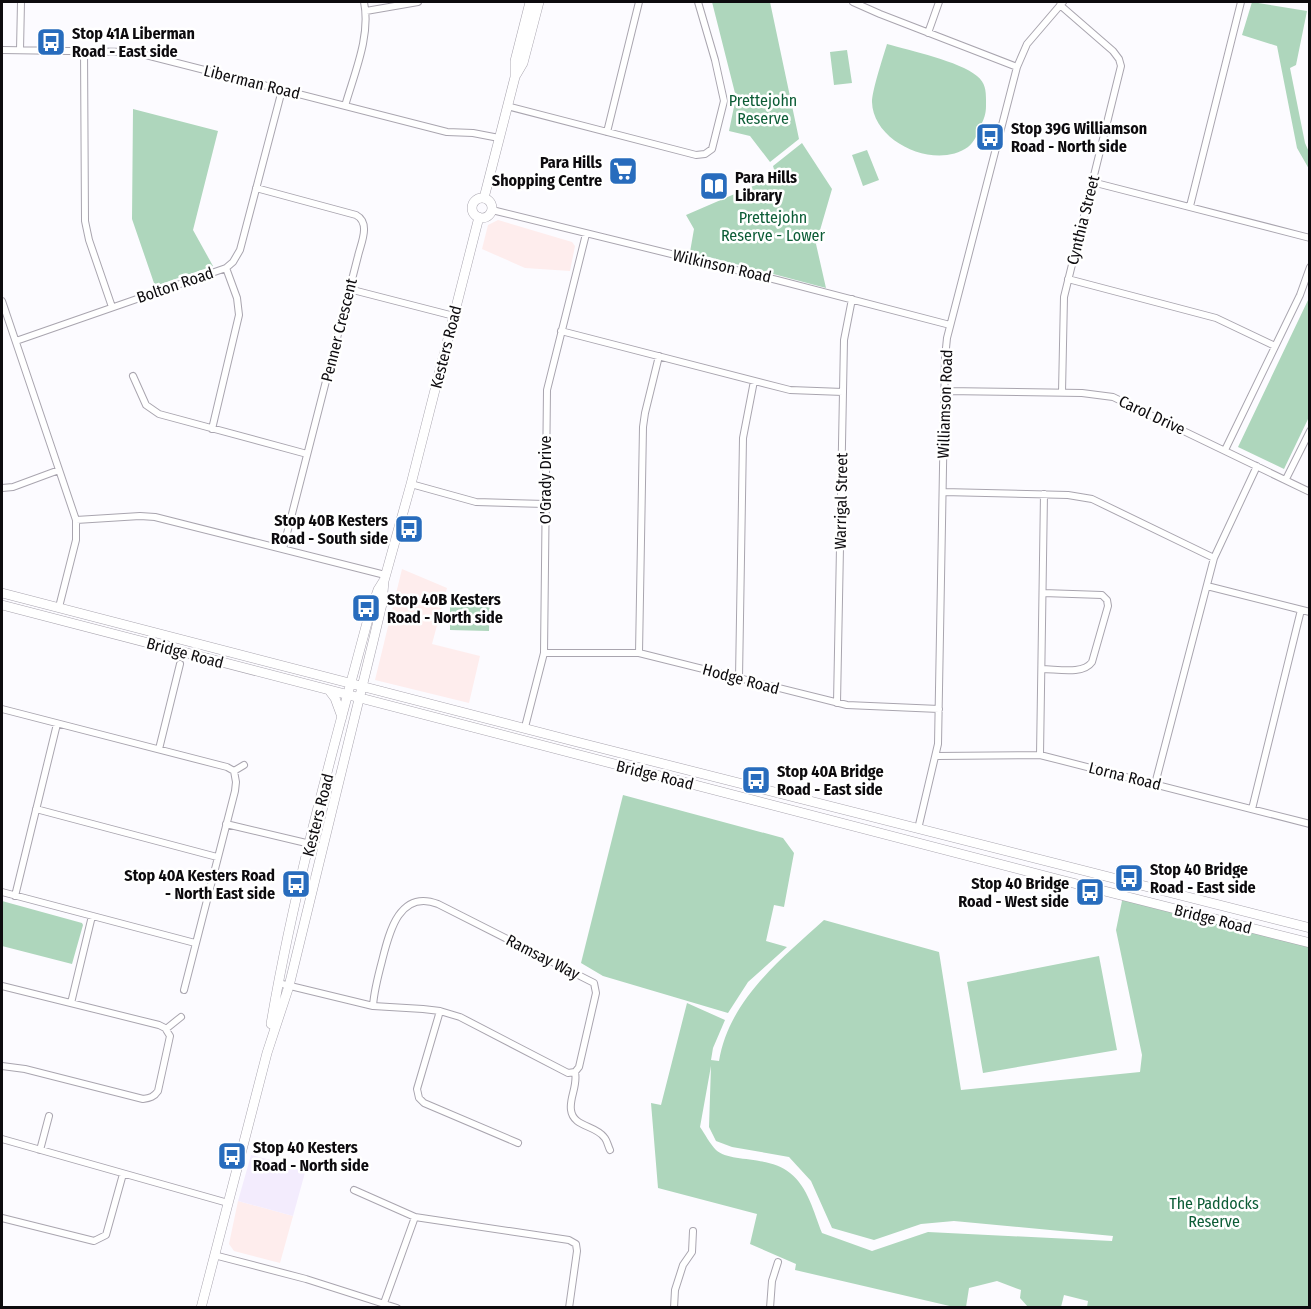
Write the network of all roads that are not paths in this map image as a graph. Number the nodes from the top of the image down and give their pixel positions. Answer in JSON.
{"nodes":[{"id":1,"x":21,"y":2,"type":"edge"},
{"id":2,"x":364,"y":2,"type":"edge"},
{"id":3,"x":418,"y":2,"type":"edge"},
{"id":4,"x":530,"y":2,"type":"edge"},
{"id":5,"x":539,"y":2,"type":"edge"},
{"id":6,"x":639,"y":2,"type":"edge"},
{"id":7,"x":698,"y":2,"type":"edge"},
{"id":8,"x":853,"y":2,"type":"edge"},
{"id":9,"x":939,"y":2,"type":"edge"},
{"id":10,"x":1241,"y":2,"type":"edge"},
{"id":11,"x":1061,"y":3,"type":"edge"},
{"id":12,"x":366,"y":11,"type":"junction"},
{"id":13,"x":928,"y":33,"type":"junction"},
{"id":14,"x":2,"y":50,"type":"edge"},
{"id":15,"x":20,"y":50,"type":"junction"},
{"id":16,"x":84,"y":50,"type":"junction"},
{"id":17,"x":1017,"y":67,"type":"junction"},
{"id":18,"x":514,"y":77,"type":"junction"},
{"id":19,"x":282,"y":90,"type":"junction"},
{"id":20,"x":345,"y":106,"type":"junction"},
{"id":21,"x":507,"y":106,"type":"junction"},
{"id":22,"x":607,"y":132,"type":"junction"},
{"id":23,"x":499,"y":138,"type":"junction"},
{"id":24,"x":1092,"y":182,"type":"junction"},
{"id":25,"x":256,"y":188,"type":"junction"},
{"id":26,"x":484,"y":198,"type":"junction"},
{"id":27,"x":1190,"y":206,"type":"junction"},
{"id":28,"x":492,"y":210,"type":"junction"},
{"id":29,"x":479,"y":217,"type":"junction"},
{"id":30,"x":586,"y":234,"type":"junction"},
{"id":31,"x":1310,"y":238,"type":"edge"},
{"id":32,"x":226,"y":267,"type":"junction"},
{"id":33,"x":1310,"y":267,"type":"edge"},
{"id":34,"x":1068,"y":279,"type":"junction"},
{"id":35,"x":349,"y":289,"type":"junction"},
{"id":36,"x":852,"y":299,"type":"junction"},
{"id":37,"x":2,"y":301,"type":"edge"},
{"id":38,"x":112,"y":307,"type":"junction"},
{"id":39,"x":454,"y":316,"type":"junction"},
{"id":40,"x":950,"y":325,"type":"junction"},
{"id":41,"x":561,"y":331,"type":"junction"},
{"id":42,"x":16,"y":341,"type":"junction"},
{"id":43,"x":1275,"y":346,"type":"junction"},
{"id":44,"x":659,"y":356,"type":"junction"},
{"id":45,"x":134,"y":376,"type":"dead end"},
{"id":46,"x":754,"y":381,"type":"junction"},
{"id":47,"x":945,"y":391,"type":"junction"},
{"id":48,"x":843,"y":392,"type":"junction"},
{"id":49,"x":1062,"y":392,"type":"junction"},
{"id":50,"x":212,"y":429,"type":"junction"},
{"id":51,"x":1310,"y":431,"type":"edge"},
{"id":52,"x":1225,"y":450,"type":"junction"},
{"id":53,"x":307,"y":454,"type":"junction"},
{"id":54,"x":1257,"y":466,"type":"junction"},
{"id":55,"x":59,"y":470,"type":"junction"},
{"id":56,"x":1286,"y":479,"type":"junction"},
{"id":57,"x":411,"y":484,"type":"junction"},
{"id":58,"x":2,"y":488,"type":"edge"},
{"id":59,"x":943,"y":492,"type":"junction"},
{"id":60,"x":1310,"y":492,"type":"edge"},
{"id":61,"x":1044,"y":494,"type":"junction"},
{"id":62,"x":545,"y":504,"type":"junction"},
{"id":63,"x":76,"y":520,"type":"junction"},
{"id":64,"x":283,"y":549,"type":"junction"},
{"id":65,"x":1214,"y":558,"type":"junction"},
{"id":66,"x":384,"y":578,"type":"junction"},
{"id":67,"x":1207,"y":586,"type":"junction"},
{"id":68,"x":2,"y":593,"type":"edge"},
{"id":69,"x":1043,"y":593,"type":"junction"},
{"id":70,"x":2,"y":605,"type":"edge"},
{"id":71,"x":59,"y":607,"type":"junction"},
{"id":72,"x":1301,"y":610,"type":"junction"},
{"id":73,"x":1310,"y":612,"type":"edge"},
{"id":74,"x":56,"y":619,"type":"junction"},
{"id":75,"x":544,"y":653,"type":"junction"},
{"id":76,"x":639,"y":653,"type":"junction"},
{"id":77,"x":180,"y":664,"type":"dead end"},
{"id":78,"x":1042,"y":669,"type":"junction"},
{"id":79,"x":739,"y":678,"type":"junction"},
{"id":80,"x":351,"y":683,"type":"junction"},
{"id":81,"x":362,"y":686,"type":"junction"},
{"id":82,"x":328,"y":690,"type":"junction"},
{"id":83,"x":348,"y":695,"type":"junction"},
{"id":84,"x":359,"y":698,"type":"junction"},
{"id":85,"x":837,"y":703,"type":"junction"},
{"id":86,"x":2,"y":709,"type":"edge"},
{"id":87,"x":939,"y":709,"type":"junction"},
{"id":88,"x":342,"y":717,"type":"junction"},
{"id":89,"x":57,"y":724,"type":"junction"},
{"id":90,"x":525,"y":727,"type":"junction"},
{"id":91,"x":522,"y":740,"type":"junction"},
{"id":92,"x":159,"y":749,"type":"junction"},
{"id":93,"x":1040,"y":755,"type":"junction"},
{"id":94,"x":937,"y":756,"type":"junction"},
{"id":95,"x":244,"y":765,"type":"dead end"},
{"id":96,"x":234,"y":771,"type":"junction"},
{"id":97,"x":1155,"y":784,"type":"junction"},
{"id":98,"x":797,"y":798,"type":"junction"},
{"id":99,"x":36,"y":809,"type":"junction"},
{"id":100,"x":1252,"y":809,"type":"junction"},
{"id":101,"x":794,"y":810,"type":"junction"},
{"id":102,"x":226,"y":824,"type":"junction"},
{"id":103,"x":1310,"y":824,"type":"edge"},
{"id":104,"x":918,"y":829,"type":"junction"},
{"id":105,"x":914,"y":842,"type":"junction"},
{"id":106,"x":310,"y":845,"type":"junction"},
{"id":107,"x":323,"y":847,"type":"junction"},
{"id":108,"x":217,"y":857,"type":"junction"},
{"id":109,"x":1032,"y":858,"type":"junction"},
{"id":110,"x":1029,"y":872,"type":"junction"},
{"id":111,"x":2,"y":892,"type":"edge"},
{"id":112,"x":15,"y":896,"type":"junction"},
{"id":113,"x":92,"y":916,"type":"junction"},
{"id":114,"x":1310,"y":928,"type":"edge"},
{"id":115,"x":195,"y":942,"type":"junction"},
{"id":116,"x":1310,"y":943,"type":"edge"},
{"id":117,"x":278,"y":983,"type":"junction"},
{"id":118,"x":2,"y":986,"type":"edge"},
{"id":119,"x":289,"y":986,"type":"junction"},
{"id":120,"x":184,"y":990,"type":"dead end"},
{"id":121,"x":71,"y":1003,"type":"junction"},
{"id":122,"x":373,"y":1006,"type":"junction"},
{"id":123,"x":440,"y":1011,"type":"junction"},
{"id":124,"x":181,"y":1017,"type":"dead end"},
{"id":125,"x":166,"y":1029,"type":"junction"},
{"id":126,"x":267,"y":1053,"type":"junction"},
{"id":127,"x":2,"y":1066,"type":"edge"},
{"id":128,"x":575,"y":1072,"type":"junction"},
{"id":129,"x":49,"y":1116,"type":"dead end"},
{"id":130,"x":2,"y":1139,"type":"edge"},
{"id":131,"x":518,"y":1143,"type":"dead end"},
{"id":132,"x":40,"y":1150,"type":"junction"},
{"id":133,"x":610,"y":1150,"type":"dead end"},
{"id":134,"x":123,"y":1174,"type":"junction"},
{"id":135,"x":354,"y":1190,"type":"dead end"},
{"id":136,"x":228,"y":1203,"type":"junction"},
{"id":137,"x":415,"y":1217,"type":"junction"},
{"id":138,"x":2,"y":1218,"type":"edge"},
{"id":139,"x":693,"y":1231,"type":"dead end"},
{"id":140,"x":214,"y":1255,"type":"junction"},
{"id":141,"x":778,"y":1262,"type":"dead end"},
{"id":142,"x":384,"y":1304,"type":"junction"},
{"id":143,"x":201,"y":1308,"type":"edge"},
{"id":144,"x":397,"y":1308,"type":"edge"},
{"id":145,"x":569,"y":1308,"type":"edge"},
{"id":146,"x":674,"y":1308,"type":"edge"},
{"id":147,"x":770,"y":1308,"type":"edge"}],
"edges":[{"from":1,"to":15,"type":"street"},
{"from":2,"to":12,"type":"street"},
{"from":3,"to":12,"type":"street"},
{"from":4,"to":18,"type":"main road"},
{"from":5,"to":18,"type":"main road"},
{"from":6,"to":22,"type":"street"},
{"from":7,"to":22,"type":"street"},
{"from":8,"to":13,"type":"street"},
{"from":9,"to":13,"type":"street"},
{"from":10,"to":27,"type":"street"},
{"from":11,"to":17,"type":"street","name":"Williamson Road"},
{"from":11,"to":24,"type":"street","name":"Cynthia Street"},
{"from":12,"to":20,"type":"street"},
{"from":13,"to":17,"type":"street"},
{"from":14,"to":15,"type":"street","name":"Liberman Road"},
{"from":15,"to":16,"type":"street","name":"Liberman Road"},
{"from":16,"to":19,"type":"street","name":"Liberman Road"},
{"from":16,"to":38,"type":"street"},
{"from":17,"to":40,"type":"street","name":"Williamson Road"},
{"from":18,"to":21,"type":"main road"},
{"from":19,"to":20,"type":"street","name":"Liberman Road"},
{"from":19,"to":25,"type":"street","name":"Bolton Road"},
{"from":20,"to":23,"type":"street","name":"Liberman Road"},
{"from":21,"to":22,"type":"street"},
{"from":21,"to":23,"type":"main road"},
{"from":23,"to":26,"type":"main road"},
{"from":24,"to":27,"type":"street"},
{"from":24,"to":34,"type":"street","name":"Cynthia Street"},
{"from":25,"to":32,"type":"street","name":"Bolton Road"},
{"from":25,"to":35,"type":"street","name":"Penner Crescent"},
{"from":26,"to":28,"type":"main road"},
{"from":26,"to":29,"type":"main road"},
{"from":27,"to":31,"type":"street"},
{"from":28,"to":29,"type":"main road"},
{"from":28,"to":30,"type":"street","name":"Wilkinson Road"},
{"from":29,"to":39,"type":"main road","name":"Kesters Road"},
{"from":30,"to":36,"type":"street","name":"Wilkinson Road"},
{"from":30,"to":41,"type":"street","name":"O'Grady Drive"},
{"from":32,"to":38,"type":"street","name":"Bolton Road"},
{"from":32,"to":50,"type":"street"},
{"from":33,"to":43,"type":"street"},
{"from":34,"to":43,"type":"street"},
{"from":34,"to":49,"type":"street","name":"Cynthia Street"},
{"from":35,"to":39,"type":"street"},
{"from":35,"to":53,"type":"street","name":"Penner Crescent"},
{"from":36,"to":40,"type":"street","name":"Wilkinson Road"},
{"from":36,"to":48,"type":"street","name":"Warrigal Street"},
{"from":37,"to":42,"type":"street"},
{"from":38,"to":42,"type":"street","name":"Bolton Road"},
{"from":39,"to":57,"type":"main road","name":"Kesters Road"},
{"from":40,"to":47,"type":"street","name":"Williamson Road"},
{"from":41,"to":44,"type":"street"},
{"from":41,"to":62,"type":"street","name":"O'Grady Drive"},
{"from":42,"to":55,"type":"street"},
{"from":43,"to":52,"type":"street"},
{"from":44,"to":46,"type":"street"},
{"from":44,"to":76,"type":"street"},
{"from":45,"to":50,"type":"street"},
{"from":46,"to":48,"type":"street"},
{"from":46,"to":79,"type":"street"},
{"from":47,"to":49,"type":"street","name":"Carol Drive"},
{"from":47,"to":59,"type":"street","name":"Williamson Road"},
{"from":48,"to":85,"type":"street","name":"Warrigal Street"},
{"from":49,"to":52,"type":"street","name":"Carol Drive"},
{"from":50,"to":53,"type":"street"},
{"from":51,"to":56,"type":"street"},
{"from":52,"to":54,"type":"street","name":"Carol Drive"},
{"from":53,"to":64,"type":"street","name":"Penner Crescent"},
{"from":54,"to":56,"type":"street","name":"Carol Drive"},
{"from":54,"to":65,"type":"street"},
{"from":55,"to":58,"type":"street"},
{"from":55,"to":63,"type":"street"},
{"from":56,"to":60,"type":"street","name":"Carol Drive"},
{"from":57,"to":62,"type":"street"},
{"from":57,"to":66,"type":"main road","name":"Kesters Road"},
{"from":59,"to":61,"type":"street"},
{"from":59,"to":87,"type":"street","name":"Williamson Road"},
{"from":61,"to":65,"type":"street"},
{"from":61,"to":69,"type":"street"},
{"from":62,"to":75,"type":"street","name":"O'Grady Drive"},
{"from":63,"to":64,"type":"street"},
{"from":63,"to":71,"type":"street"},
{"from":64,"to":66,"type":"street"},
{"from":65,"to":67,"type":"street"},
{"from":66,"to":80,"type":"main road","name":"Kesters Road"},
{"from":66,"to":81,"type":"main road","name":"Kesters Road"},
{"from":67,"to":72,"type":"street"},
{"from":67,"to":97,"type":"street"},
{"from":68,"to":71,"type":"main road","name":"Bridge Road"},
{"from":69,"to":78,"type":"street"},
{"from":69,"to":78,"type":"street"},
{"from":70,"to":74,"type":"main road","name":"Bridge Road"},
{"from":71,"to":74,"type":"main road"},
{"from":71,"to":80,"type":"main road","name":"Bridge Road"},
{"from":72,"to":73,"type":"street"},
{"from":72,"to":100,"type":"street"},
{"from":74,"to":82,"type":"main road","name":"Bridge Road"},
{"from":75,"to":76,"type":"street","name":"Hodge Road"},
{"from":75,"to":90,"type":"street","name":"O'Grady Drive"},
{"from":76,"to":79,"type":"street","name":"Hodge Road"},
{"from":77,"to":92,"type":"street"},
{"from":78,"to":93,"type":"street"},
{"from":79,"to":85,"type":"street","name":"Hodge Road"},
{"from":80,"to":81,"type":"main road","name":"Bridge Road"},
{"from":80,"to":83,"type":"main road","name":"Kesters Road"},
{"from":81,"to":84,"type":"main road","name":"Kesters Road"},
{"from":81,"to":90,"type":"main road","name":"Bridge Road"},
{"from":82,"to":83,"type":"main road","name":"Bridge Road"},
{"from":82,"to":88,"type":"main road"},
{"from":83,"to":84,"type":"main road","name":"Bridge Road"},
{"from":83,"to":88,"type":"main road","name":"Kesters Road"},
{"from":84,"to":91,"type":"main road","name":"Bridge Road"},
{"from":84,"to":107,"type":"main road","name":"Kesters Road"},
{"from":85,"to":87,"type":"street","name":"Hodge Road"},
{"from":86,"to":89,"type":"street"},
{"from":87,"to":94,"type":"street","name":"Williamson Road"},
{"from":88,"to":106,"type":"main road","name":"Kesters Road"},
{"from":89,"to":92,"type":"street"},
{"from":89,"to":99,"type":"street"},
{"from":90,"to":91,"type":"main road"},
{"from":90,"to":98,"type":"main road","name":"Bridge Road"},
{"from":91,"to":101,"type":"main road","name":"Bridge Road"},
{"from":92,"to":96,"type":"street"},
{"from":93,"to":94,"type":"street","name":"Lorna Road"},
{"from":93,"to":97,"type":"street","name":"Lorna Road"},
{"from":94,"to":104,"type":"street","name":"Williamson Road"},
{"from":95,"to":96,"type":"street"},
{"from":96,"to":102,"type":"street"},
{"from":97,"to":100,"type":"street","name":"Lorna Road"},
{"from":98,"to":101,"type":"main road"},
{"from":98,"to":104,"type":"main road","name":"Bridge Road"},
{"from":99,"to":108,"type":"street"},
{"from":99,"to":112,"type":"street"},
{"from":100,"to":103,"type":"street","name":"Lorna Road"},
{"from":101,"to":105,"type":"main road","name":"Bridge Road"},
{"from":102,"to":106,"type":"street"},
{"from":102,"to":108,"type":"street"},
{"from":104,"to":105,"type":"main road"},
{"from":104,"to":109,"type":"main road","name":"Bridge Road"},
{"from":105,"to":110,"type":"main road","name":"Bridge Road"},
{"from":106,"to":107,"type":"street"},
{"from":106,"to":117,"type":"main road","name":"Kesters Road"},
{"from":107,"to":119,"type":"main road","name":"Kesters Road"},
{"from":108,"to":115,"type":"street"},
{"from":109,"to":110,"type":"main road"},
{"from":109,"to":114,"type":"main road","name":"Bridge Road"},
{"from":110,"to":116,"type":"main road","name":"Bridge Road"},
{"from":111,"to":112,"type":"street"},
{"from":112,"to":113,"type":"street"},
{"from":113,"to":115,"type":"street"},
{"from":113,"to":121,"type":"street"},
{"from":115,"to":120,"type":"street"},
{"from":117,"to":119,"type":"street"},
{"from":117,"to":126,"type":"main road","name":"Kesters Road"},
{"from":118,"to":121,"type":"street"},
{"from":119,"to":122,"type":"street"},
{"from":119,"to":126,"type":"main road","name":"Kesters Road"},
{"from":121,"to":125,"type":"street"},
{"from":122,"to":123,"type":"street"},
{"from":122,"to":128,"type":"street","name":"Ramsay Way"},
{"from":123,"to":128,"type":"street"},
{"from":123,"to":131,"type":"street"},
{"from":124,"to":125,"type":"street"},
{"from":125,"to":127,"type":"street"},
{"from":126,"to":136,"type":"main road","name":"Kesters Road"},
{"from":128,"to":133,"type":"street"},
{"from":129,"to":132,"type":"street"},
{"from":130,"to":132,"type":"street"},
{"from":132,"to":134,"type":"street"},
{"from":134,"to":136,"type":"street"},
{"from":134,"to":138,"type":"street"},
{"from":135,"to":137,"type":"street"},
{"from":136,"to":140,"type":"main road","name":"Kesters Road"},
{"from":137,"to":142,"type":"street"},
{"from":137,"to":145,"type":"street"},
{"from":139,"to":146,"type":"street"},
{"from":140,"to":142,"type":"street"},
{"from":140,"to":143,"type":"main road","name":"Kesters Road"},
{"from":141,"to":147,"type":"street"},
{"from":142,"to":144,"type":"street"}]}
